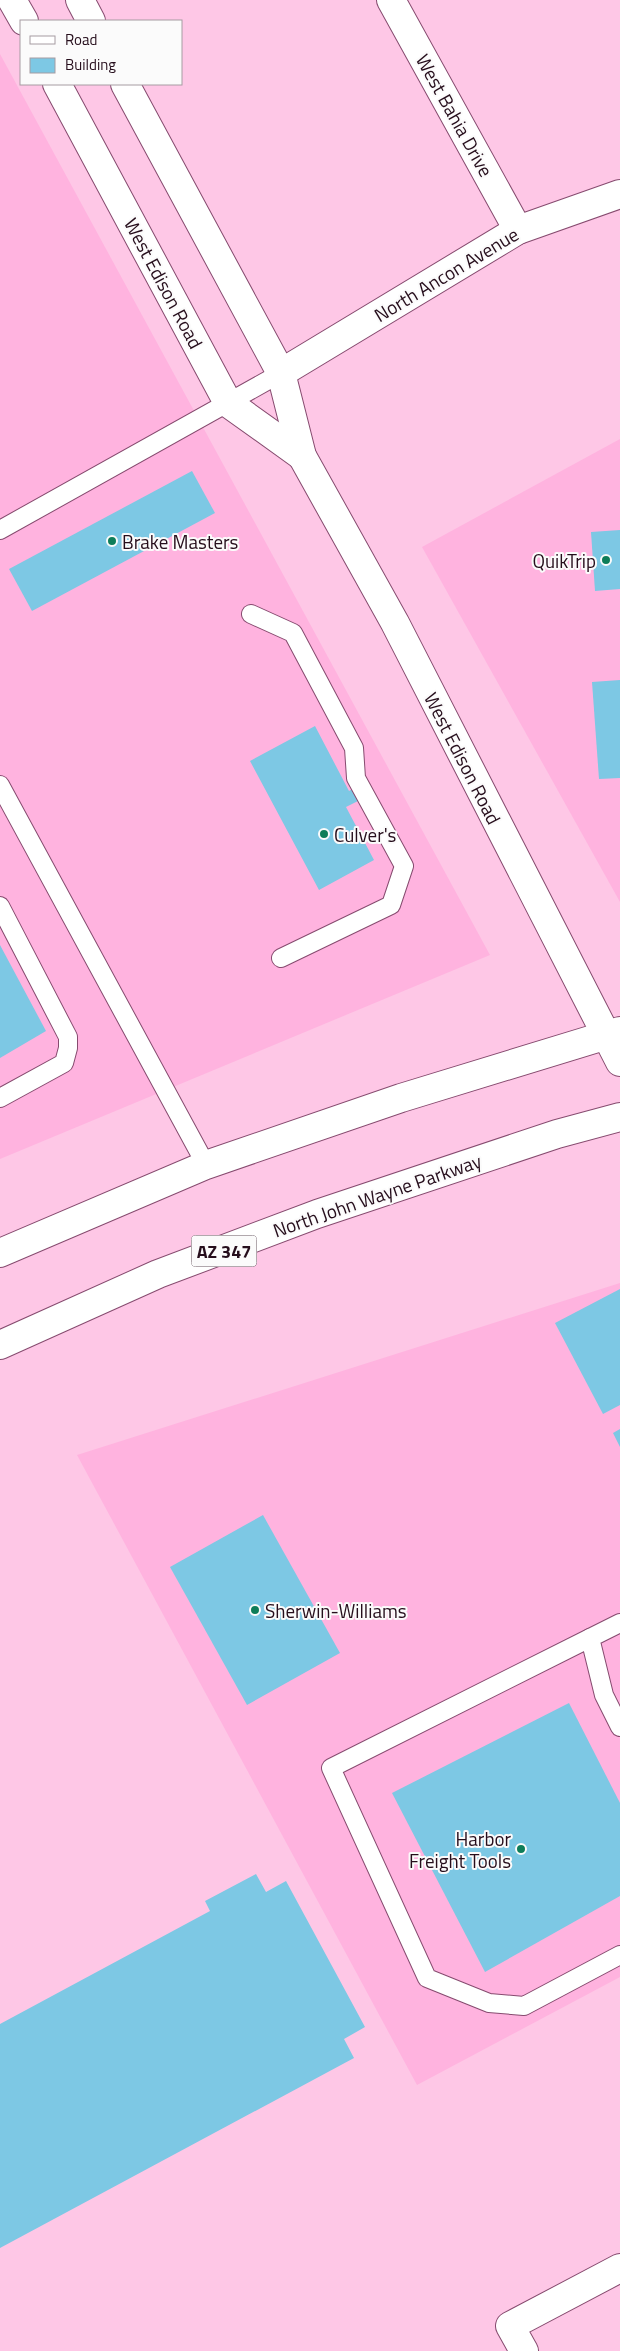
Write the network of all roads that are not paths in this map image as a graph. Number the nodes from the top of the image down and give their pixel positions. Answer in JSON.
{"nodes":[{"id":1,"x":12,"y":0,"type":"edge"},
{"id":2,"x":80,"y":0,"type":"edge"},
{"id":3,"x":391,"y":0,"type":"edge"},
{"id":4,"x":23,"y":20,"type":"edge"},
{"id":5,"x":90,"y":20,"type":"edge"},
{"id":6,"x":58,"y":85,"type":"edge"},
{"id":7,"x":126,"y":85,"type":"edge"},
{"id":8,"x":620,"y":194,"type":"edge"},
{"id":9,"x":518,"y":230,"type":"junction"},
{"id":10,"x":281,"y":373,"type":"junction"},
{"id":11,"x":228,"y":403,"type":"junction"},
{"id":12,"x":302,"y":456,"type":"junction"},
{"id":13,"x":0,"y":530,"type":"edge"},
{"id":14,"x":251,"y":614,"type":"dead end"},
{"id":15,"x":0,"y":785,"type":"edge"},
{"id":16,"x":0,"y":906,"type":"edge"},
{"id":17,"x":281,"y":958,"type":"dead end"},
{"id":18,"x":613,"y":1033,"type":"edge"},
{"id":19,"x":620,"y":1062,"type":"edge"},
{"id":20,"x":0,"y":1098,"type":"edge"},
{"id":21,"x":620,"y":1117,"type":"edge"},
{"id":22,"x":206,"y":1165,"type":"junction"},
{"id":23,"x":0,"y":1253,"type":"edge"},
{"id":24,"x":0,"y":1345,"type":"edge"},
{"id":25,"x":620,"y":1622,"type":"edge"},
{"id":26,"x":590,"y":1638,"type":"junction"},
{"id":27,"x":620,"y":1727,"type":"edge"},
{"id":28,"x":620,"y":1955,"type":"edge"},
{"id":29,"x":620,"y":2268,"type":"edge"},
{"id":30,"x":524,"y":2351,"type":"edge"}],
"edges":[{"from":1,"to":4,"type":"main road"},
{"from":2,"to":5,"type":"main road"},
{"from":3,"to":9,"type":"main road","name":"West Bahia Drive"},
{"from":6,"to":11,"type":"main road","name":"West Edison Road"},
{"from":7,"to":10,"type":"main road","name":"West Edison Road"},
{"from":8,"to":9,"type":"main road","name":"North Ancon Avenue"},
{"from":9,"to":10,"type":"main road","name":"North Ancon Avenue"},
{"from":10,"to":11,"type":"lane"},
{"from":10,"to":12,"type":"main road","name":"West Edison Road"},
{"from":11,"to":12,"type":"main road","name":"West Edison Road"},
{"from":11,"to":13,"type":"lane"},
{"from":12,"to":18,"type":"main road","name":"West Edison Road"},
{"from":14,"to":17,"type":"lane"},
{"from":15,"to":22,"type":"lane"},
{"from":16,"to":20,"type":"lane"},
{"from":18,"to":19,"type":"main road","name":"West Edison Road"},
{"from":18,"to":22,"type":"main road"},
{"from":21,"to":24,"type":"main road","name":"North John Wayne Parkway","number":"AZ 347"},
{"from":22,"to":23,"type":"main road"},
{"from":25,"to":26,"type":"lane"},
{"from":26,"to":27,"type":"lane"},
{"from":26,"to":28,"type":"lane"},
{"from":29,"to":30,"type":"main road"}]}
